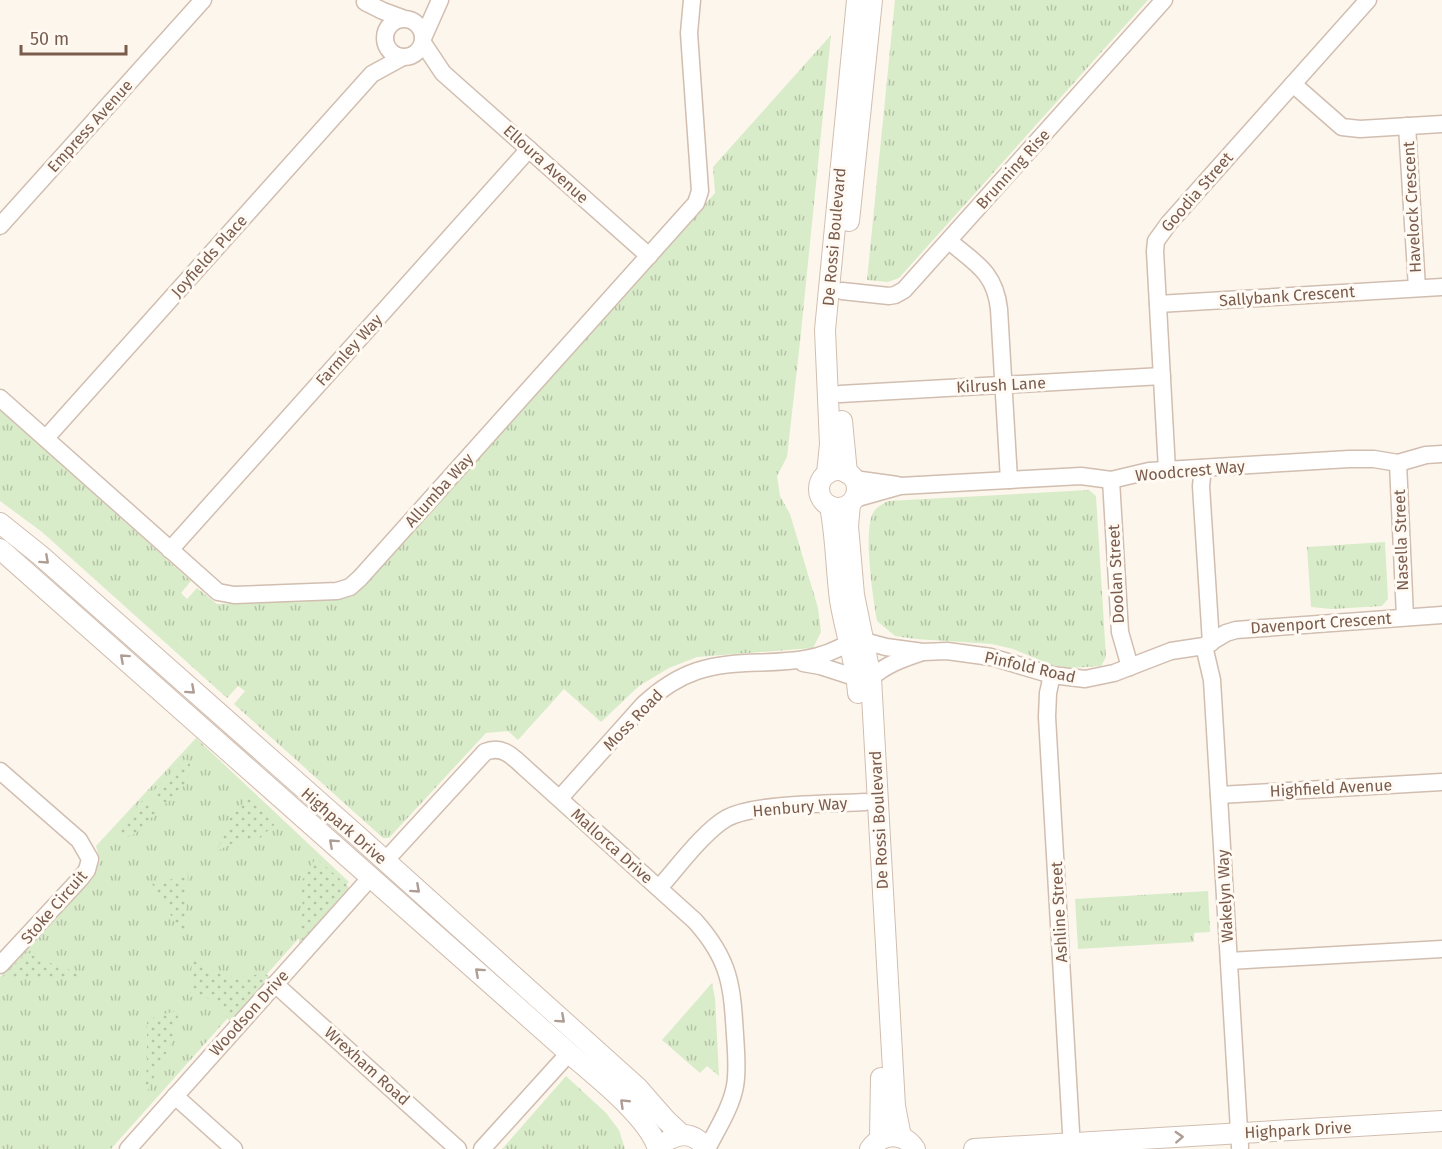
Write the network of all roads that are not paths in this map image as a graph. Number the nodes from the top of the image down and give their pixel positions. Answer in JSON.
{"nodes":[{"id":1,"x":203,"y":0,"type":"edge"},
{"id":2,"x":439,"y":0,"type":"edge"},
{"id":3,"x":680,"y":0,"type":"edge"},
{"id":4,"x":692,"y":0,"type":"edge"},
{"id":5,"x":857,"y":0,"type":"edge"},
{"id":6,"x":872,"y":0,"type":"edge"},
{"id":7,"x":1164,"y":0,"type":"edge"},
{"id":8,"x":1368,"y":0,"type":"edge"},
{"id":9,"x":364,"y":1,"type":"edge"},
{"id":10,"x":406,"y":18,"type":"junction"},
{"id":11,"x":688,"y":33,"type":"junction"},
{"id":12,"x":385,"y":37,"type":"junction"},
{"id":13,"x":424,"y":39,"type":"junction"},
{"id":14,"x":406,"y":57,"type":"junction"},
{"id":15,"x":443,"y":72,"type":"junction"},
{"id":16,"x":372,"y":74,"type":"junction"},
{"id":17,"x":1293,"y":84,"type":"junction"},
{"id":18,"x":1442,"y":124,"type":"edge"},
{"id":19,"x":1407,"y":126,"type":"junction"},
{"id":20,"x":529,"y":149,"type":"junction"},
{"id":21,"x":0,"y":226,"type":"edge"},
{"id":22,"x":949,"y":241,"type":"junction"},
{"id":23,"x":649,"y":256,"type":"junction"},
{"id":24,"x":1442,"y":287,"type":"edge"},
{"id":25,"x":1417,"y":288,"type":"junction"},
{"id":26,"x":842,"y":291,"type":"junction"},
{"id":27,"x":1158,"y":304,"type":"junction"},
{"id":28,"x":1162,"y":376,"type":"junction"},
{"id":29,"x":1004,"y":385,"type":"junction"},
{"id":30,"x":840,"y":394,"type":"junction"},
{"id":31,"x":0,"y":398,"type":"edge"},
{"id":32,"x":46,"y":438,"type":"junction"},
{"id":33,"x":1442,"y":454,"type":"edge"},
{"id":34,"x":1398,"y":463,"type":"junction"},
{"id":35,"x":1203,"y":468,"type":"junction"},
{"id":36,"x":1167,"y":470,"type":"junction"},
{"id":37,"x":827,"y":474,"type":"junction"},
{"id":38,"x":850,"y":476,"type":"junction"},
{"id":39,"x":1009,"y":480,"type":"junction"},
{"id":40,"x":1111,"y":480,"type":"junction"},
{"id":41,"x":900,"y":486,"type":"junction"},
{"id":42,"x":852,"y":501,"type":"junction"},
{"id":43,"x":830,"y":506,"type":"junction"},
{"id":44,"x":0,"y":523,"type":"edge"},
{"id":45,"x":0,"y":549,"type":"edge"},
{"id":46,"x":170,"y":550,"type":"junction"},
{"id":47,"x":1442,"y":615,"type":"edge"},
{"id":48,"x":1405,"y":617,"type":"junction"},
{"id":49,"x":857,"y":642,"type":"junction"},
{"id":50,"x":1207,"y":645,"type":"junction"},
{"id":51,"x":923,"y":652,"type":"junction"},
{"id":52,"x":793,"y":661,"type":"junction"},
{"id":53,"x":1130,"y":667,"type":"junction"},
{"id":54,"x":1052,"y":675,"type":"junction"},
{"id":55,"x":864,"y":678,"type":"junction"},
{"id":56,"x":0,"y":771,"type":"edge"},
{"id":57,"x":1442,"y":782,"type":"edge"},
{"id":58,"x":1219,"y":795,"type":"junction"},
{"id":59,"x":560,"y":798,"type":"junction"},
{"id":60,"x":865,"y":802,"type":"junction"},
{"id":61,"x":385,"y":861,"type":"junction"},
{"id":62,"x":371,"y":877,"type":"junction"},
{"id":63,"x":659,"y":888,"type":"junction"},
{"id":64,"x":1442,"y":949,"type":"edge"},
{"id":65,"x":1228,"y":962,"type":"junction"},
{"id":66,"x":0,"y":965,"type":"edge"},
{"id":67,"x":275,"y":984,"type":"junction"},
{"id":68,"x":569,"y":1053,"type":"junction"},
{"id":69,"x":175,"y":1096,"type":"junction"},
{"id":70,"x":1442,"y":1121,"type":"edge"},
{"id":71,"x":1442,"y":1135,"type":"edge"},
{"id":72,"x":1239,"y":1140,"type":"junction"},
{"id":73,"x":698,"y":1142,"type":"edge"},
{"id":74,"x":875,"y":1144,"type":"edge"},
{"id":75,"x":913,"y":1146,"type":"edge"},
{"id":76,"x":1072,"y":1146,"type":"edge"},
{"id":77,"x":128,"y":1149,"type":"edge"},
{"id":78,"x":234,"y":1149,"type":"edge"},
{"id":79,"x":458,"y":1149,"type":"edge"},
{"id":80,"x":482,"y":1149,"type":"edge"},
{"id":81,"x":658,"y":1149,"type":"edge"},
{"id":82,"x":663,"y":1149,"type":"edge"},
{"id":83,"x":974,"y":1149,"type":"edge"},
{"id":84,"x":1203,"y":1149,"type":"edge"}],
"edges":[{"from":1,"to":21,"type":"street","name":"Empress Avenue"},
{"from":2,"to":10,"type":"street"},
{"from":2,"to":13,"type":"street"},
{"from":3,"to":11,"type":"street","name":"Allumba Way"},
{"from":4,"to":11,"type":"street","name":"Allumba Way"},
{"from":5,"to":37,"type":"street","name":"De Rossi Boulevard"},
{"from":6,"to":26,"type":"street","name":"De Rossi Boulevard"},
{"from":7,"to":22,"type":"street","name":"Brunning Rise"},
{"from":8,"to":17,"type":"street","name":"Goodia Street"},
{"from":9,"to":10,"type":"street"},
{"from":9,"to":12,"type":"street"},
{"from":10,"to":12,"type":"street"},
{"from":10,"to":13,"type":"street"},
{"from":11,"to":23,"type":"street","name":"Allumba Way"},
{"from":12,"to":14,"type":"street"},
{"from":12,"to":16,"type":"street","name":"Joyfields Place"},
{"from":13,"to":14,"type":"street"},
{"from":13,"to":15,"type":"street","name":"Elloura Avenue"},
{"from":14,"to":15,"type":"street","name":"Elloura Avenue"},
{"from":14,"to":16,"type":"street","name":"Joyfields Place"},
{"from":15,"to":20,"type":"street","name":"Elloura Avenue"},
{"from":16,"to":32,"type":"street","name":"Joyfields Place"},
{"from":17,"to":19,"type":"street"},
{"from":17,"to":27,"type":"street","name":"Goodia Street"},
{"from":18,"to":19,"type":"street"},
{"from":19,"to":25,"type":"street","name":"Havelock Crescent"},
{"from":20,"to":23,"type":"street","name":"Elloura Avenue"},
{"from":20,"to":46,"type":"street","name":"Farmley Way"},
{"from":22,"to":26,"type":"street","name":"Brunning Rise"},
{"from":22,"to":29,"type":"street"},
{"from":23,"to":46,"type":"street","name":"Allumba Way"},
{"from":24,"to":25,"type":"street","name":"Sallybank Crescent"},
{"from":25,"to":27,"type":"street","name":"Sallybank Crescent"},
{"from":26,"to":30,"type":"street","name":"De Rossi Boulevard"},
{"from":27,"to":28,"type":"street","name":"Goodia Street"},
{"from":28,"to":29,"type":"street","name":"Kilrush Lane"},
{"from":28,"to":36,"type":"street","name":"Goodia Street"},
{"from":29,"to":30,"type":"street","name":"Kilrush Lane"},
{"from":29,"to":39,"type":"street"},
{"from":30,"to":38,"type":"street","name":"De Rossi Boulevard"},
{"from":31,"to":32,"type":"street","name":"Allumba Way"},
{"from":32,"to":46,"type":"street","name":"Allumba Way"},
{"from":33,"to":34,"type":"street","name":"Woodcrest Way"},
{"from":34,"to":35,"type":"street","name":"Woodcrest Way"},
{"from":34,"to":48,"type":"street","name":"Nasella Street"},
{"from":35,"to":36,"type":"street","name":"Woodcrest Way"},
{"from":35,"to":50,"type":"street","name":"Wakelyn Way"},
{"from":36,"to":40,"type":"street","name":"Woodcrest Way"},
{"from":37,"to":38,"type":"street"},
{"from":37,"to":43,"type":"street"},
{"from":38,"to":41,"type":"street","name":"Woodcrest Way"},
{"from":38,"to":42,"type":"street"},
{"from":39,"to":40,"type":"street","name":"Woodcrest Way"},
{"from":39,"to":41,"type":"street","name":"Woodcrest Way"},
{"from":40,"to":53,"type":"street","name":"Doolan Street"},
{"from":41,"to":42,"type":"street","name":"Woodcrest Way"},
{"from":42,"to":43,"type":"street"},
{"from":42,"to":49,"type":"street","name":"De Rossi Boulevard"},
{"from":43,"to":49,"type":"street","name":"De Rossi Boulevard"},
{"from":44,"to":61,"type":"street","name":"Highpark Drive","one_way":true},
{"from":62,"to":45,"type":"street","name":"Highpark Drive","one_way":true},
{"from":47,"to":48,"type":"street","name":"Davenport Crescent"},
{"from":48,"to":50,"type":"street","name":"Davenport Crescent"},
{"from":49,"to":51,"type":"street","name":"Pinfold Road"},
{"from":49,"to":52,"type":"street","name":"Moss Road"},
{"from":49,"to":55,"type":"street","name":"De Rossi Boulevard"},
{"from":50,"to":53,"type":"street","name":"Pinfold Road"},
{"from":50,"to":58,"type":"street","name":"Wakelyn Way"},
{"from":51,"to":54,"type":"street","name":"Pinfold Road"},
{"from":51,"to":55,"type":"street","name":"Pinfold Road"},
{"from":52,"to":55,"type":"street","name":"Moss Road"},
{"from":52,"to":59,"type":"street","name":"Moss Road"},
{"from":53,"to":54,"type":"street","name":"Pinfold Road"},
{"from":54,"to":76,"type":"street","name":"Ashline Street"},
{"from":55,"to":60,"type":"street","name":"De Rossi Boulevard"},
{"from":55,"to":75,"type":"street","name":"De Rossi Boulevard"},
{"from":56,"to":66,"type":"street","name":"Stoke Circuit"},
{"from":57,"to":58,"type":"street","name":"Highfield Avenue"},
{"from":58,"to":65,"type":"street","name":"Wakelyn Way"},
{"from":59,"to":61,"type":"street","name":"Mallorca Drive"},
{"from":59,"to":63,"type":"street","name":"Mallorca Drive"},
{"from":60,"to":63,"type":"street","name":"Henbury Way"},
{"from":60,"to":74,"type":"street","name":"De Rossi Boulevard"},
{"from":61,"to":73,"type":"street","name":"Highpark Drive","one_way":true},
{"from":62,"to":67,"type":"street","name":"Woodson Drive"},
{"from":68,"to":62,"type":"street","name":"Highpark Drive","one_way":true},
{"from":63,"to":73,"type":"street","name":"Mallorca Drive"},
{"from":64,"to":65,"type":"street"},
{"from":65,"to":72,"type":"street","name":"Wakelyn Way"},
{"from":67,"to":69,"type":"street","name":"Woodson Drive"},
{"from":67,"to":79,"type":"street","name":"Wrexham Road"},
{"from":68,"to":80,"type":"street"},
{"from":81,"to":68,"type":"street","name":"Highpark Drive","one_way":true},
{"from":69,"to":77,"type":"street","name":"Woodson Drive"},
{"from":69,"to":78,"type":"street"},
{"from":70,"to":72,"type":"street","name":"Highpark Drive"},
{"from":71,"to":72,"type":"street","name":"Highpark Drive"},
{"from":76,"to":72,"type":"street","name":"Highpark Drive","one_way":true},
{"from":72,"to":84,"type":"street","name":"Highpark Drive"},
{"from":73,"to":82,"type":"street"},
{"from":74,"to":75,"type":"street"},
{"from":76,"to":83,"type":"street","name":"Highpark Drive"}]}
